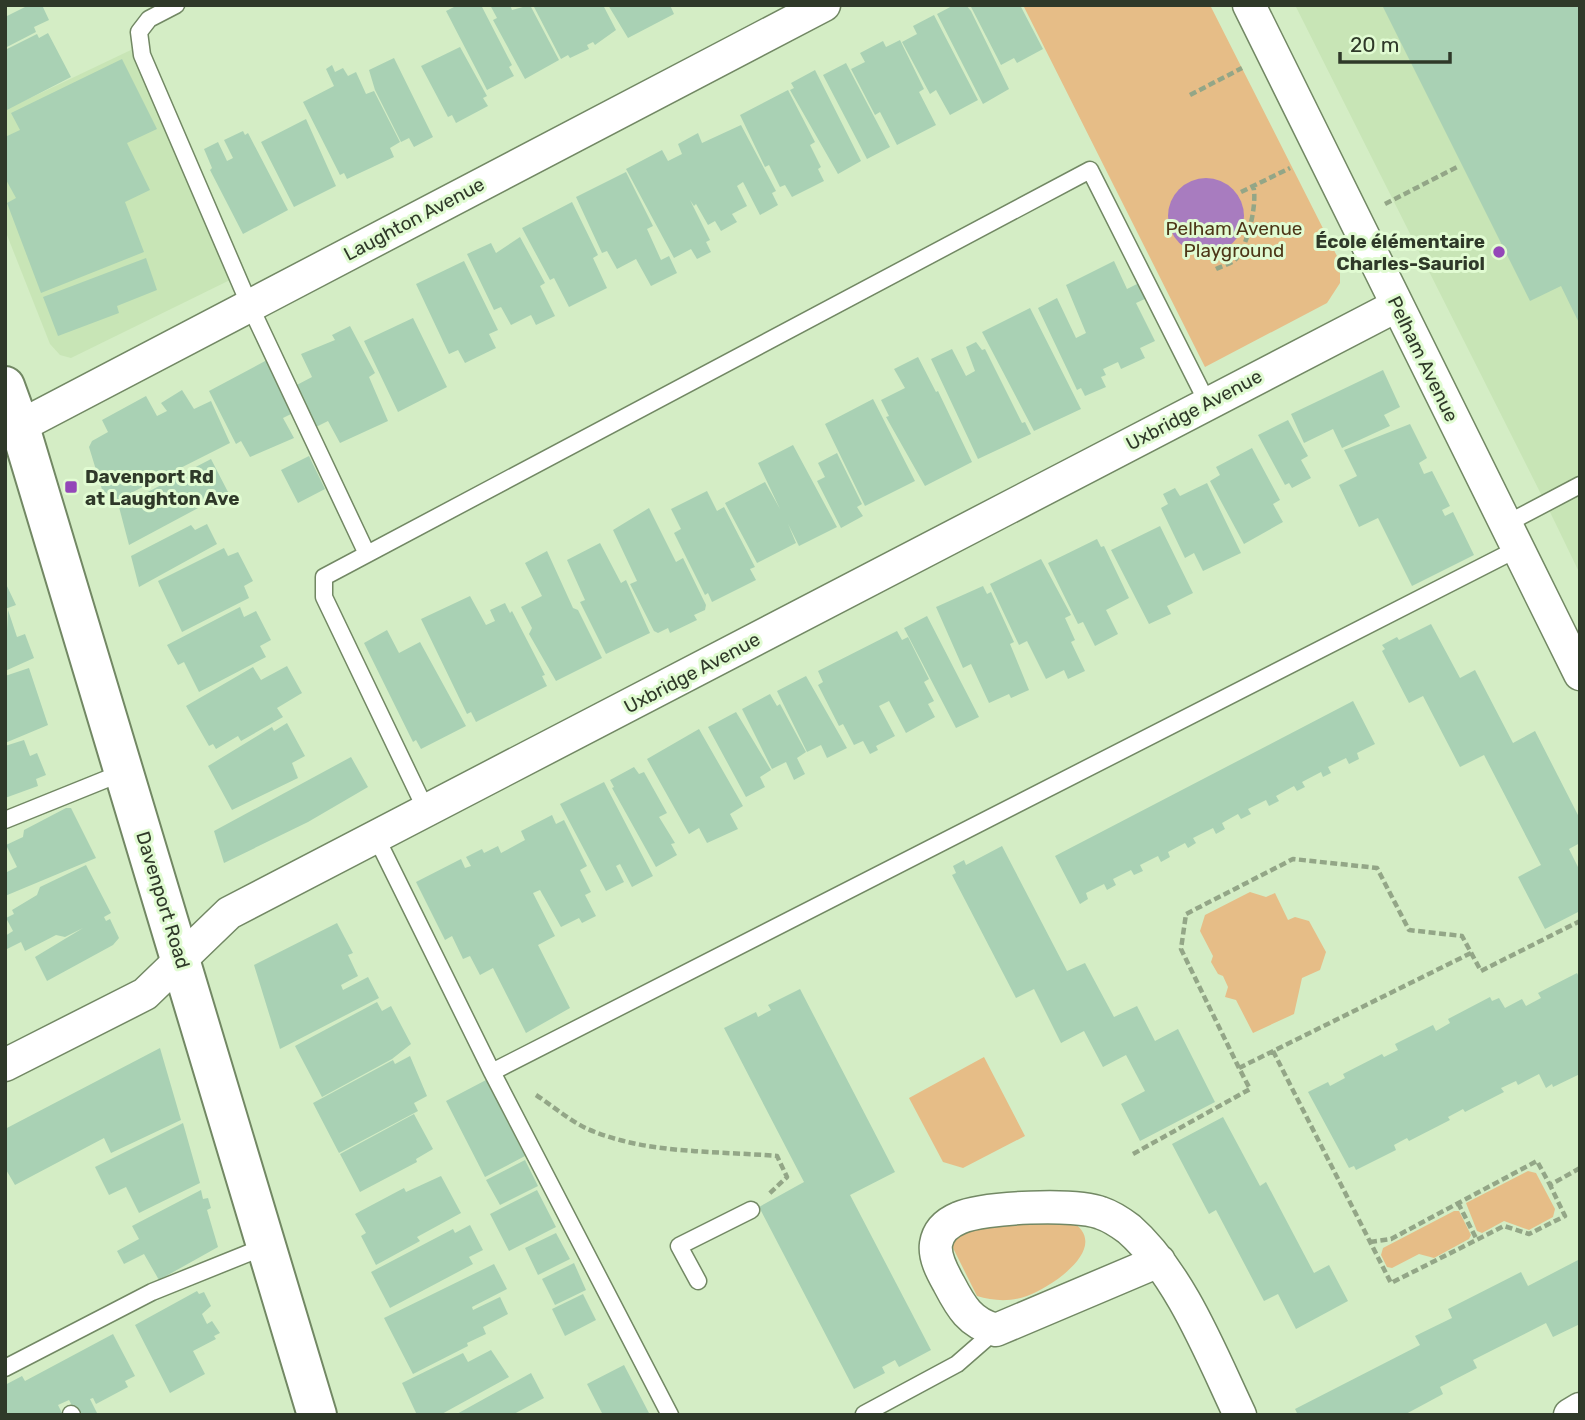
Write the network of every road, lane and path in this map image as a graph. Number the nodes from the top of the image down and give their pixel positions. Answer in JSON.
{"nodes":[{"id":1,"x":176,"y":5,"type":"edge"},
{"id":2,"x":824,"y":5,"type":"edge"},
{"id":3,"x":1249,"y":5,"type":"edge"},
{"id":4,"x":1250,"y":64,"type":"dead end"},
{"id":5,"x":1191,"y":95,"type":"dead end"},
{"id":6,"x":1301,"y":163,"type":"dead end"},
{"id":7,"x":1460,"y":166,"type":"dead end"},
{"id":8,"x":1253,"y":185,"type":"junction"},
{"id":9,"x":1241,"y":192,"type":"dead end"},
{"id":10,"x":1382,"y":205,"type":"dead end"},
{"id":11,"x":1216,"y":269,"type":"dead end"},
{"id":12,"x":250,"y":306,"type":"junction"},
{"id":13,"x":1396,"y":306,"type":"junction"},
{"id":14,"x":5,"y":386,"type":"edge"},
{"id":15,"x":1207,"y":402,"type":"junction"},
{"id":16,"x":13,"y":430,"type":"edge"},
{"id":17,"x":1580,"y":485,"type":"edge"},
{"id":18,"x":1511,"y":536,"type":"junction"},
{"id":19,"x":367,"y":554,"type":"junction"},
{"id":20,"x":1580,"y":674,"type":"edge"},
{"id":21,"x":124,"y":772,"type":"junction"},
{"id":22,"x":427,"y":812,"type":"junction"},
{"id":23,"x":5,"y":820,"type":"edge"},
{"id":24,"x":377,"y":839,"type":"junction"},
{"id":25,"x":1580,"y":921,"type":"edge"},
{"id":26,"x":1471,"y":953,"type":"junction"},
{"id":27,"x":182,"y":962,"type":"junction"},
{"id":28,"x":1273,"y":1051,"type":"junction"},
{"id":29,"x":5,"y":1065,"type":"edge"},
{"id":30,"x":1240,"y":1068,"type":"junction"},
{"id":31,"x":492,"y":1072,"type":"junction"},
{"id":32,"x":1133,"y":1154,"type":"dead end"},
{"id":33,"x":1580,"y":1168,"type":"edge"},
{"id":34,"x":1550,"y":1185,"type":"junction"},
{"id":35,"x":1458,"y":1203,"type":"junction"},
{"id":36,"x":751,"y":1210,"type":"joint"},
{"id":37,"x":1477,"y":1240,"type":"junction"},
{"id":38,"x":1370,"y":1242,"type":"junction"},
{"id":39,"x":268,"y":1245,"type":"junction"},
{"id":40,"x":1158,"y":1261,"type":"junction"},
{"id":41,"x":698,"y":1281,"type":"dead end"},
{"id":42,"x":996,"y":1330,"type":"junction"},
{"id":43,"x":5,"y":1368,"type":"edge"},
{"id":44,"x":1580,"y":1409,"type":"edge"},
{"id":45,"x":863,"y":1414,"type":"edge"},
{"id":46,"x":317,"y":1415,"type":"edge"},
{"id":47,"x":670,"y":1415,"type":"edge"},
{"id":48,"x":1240,"y":1415,"type":"edge"},
{"id":49,"x":1570,"y":1415,"type":"edge"}],
"edges":[{"from":1,"to":12,"type":"lane"},
{"from":2,"to":12,"type":"street","name":"Laughton Avenue"},
{"from":3,"to":13,"type":"street","name":"Pelham Avenue"},
{"from":4,"to":5,"type":"path"},
{"from":6,"to":8,"type":"path"},
{"from":7,"to":10,"type":"path"},
{"from":8,"to":9,"type":"path"},
{"from":8,"to":11,"type":"path"},
{"from":12,"to":16,"type":"street","name":"Laughton Avenue"},
{"from":12,"to":19,"type":"lane"},
{"from":13,"to":15,"type":"street","name":"Uxbridge Avenue"},
{"from":13,"to":18,"type":"street","name":"Pelham Avenue"},
{"from":14,"to":16,"type":"street","name":"Davenport Road"},
{"from":15,"to":19,"type":"lane"},
{"from":15,"to":22,"type":"street","name":"Uxbridge Avenue"},
{"from":16,"to":21,"type":"street","name":"Davenport Road"},
{"from":17,"to":18,"type":"lane"},
{"from":18,"to":20,"type":"street","name":"Pelham Avenue"},
{"from":18,"to":31,"type":"lane"},
{"from":19,"to":22,"type":"lane"},
{"from":21,"to":23,"type":"lane"},
{"from":21,"to":27,"type":"street","name":"Davenport Road"},
{"from":22,"to":24,"type":"street","name":"Uxbridge Avenue"},
{"from":24,"to":27,"type":"street","name":"Uxbridge Avenue"},
{"from":24,"to":31,"type":"lane"},
{"from":25,"to":26,"type":"path"},
{"from":26,"to":28,"type":"path"},
{"from":26,"to":30,"type":"path"},
{"from":27,"to":29,"type":"street","name":"Uxbridge Avenue"},
{"from":27,"to":39,"type":"street","name":"Davenport Road"},
{"from":28,"to":30,"type":"path"},
{"from":28,"to":38,"type":"path"},
{"from":30,"to":32,"type":"path"},
{"from":31,"to":36,"type":"path"},
{"from":31,"to":47,"type":"lane"},
{"from":33,"to":34,"type":"path"},
{"from":34,"to":35,"type":"path"},
{"from":34,"to":37,"type":"path"},
{"from":35,"to":37,"type":"path"},
{"from":35,"to":38,"type":"path"},
{"from":36,"to":41,"type":"lane"},
{"from":37,"to":38,"type":"path"},
{"from":39,"to":43,"type":"lane"},
{"from":39,"to":46,"type":"street","name":"Davenport Road"},
{"from":40,"to":42,"type":"street"},
{"from":40,"to":42,"type":"street"},
{"from":40,"to":48,"type":"street"},
{"from":42,"to":45,"type":"lane"},
{"from":44,"to":49,"type":"street"}]}
